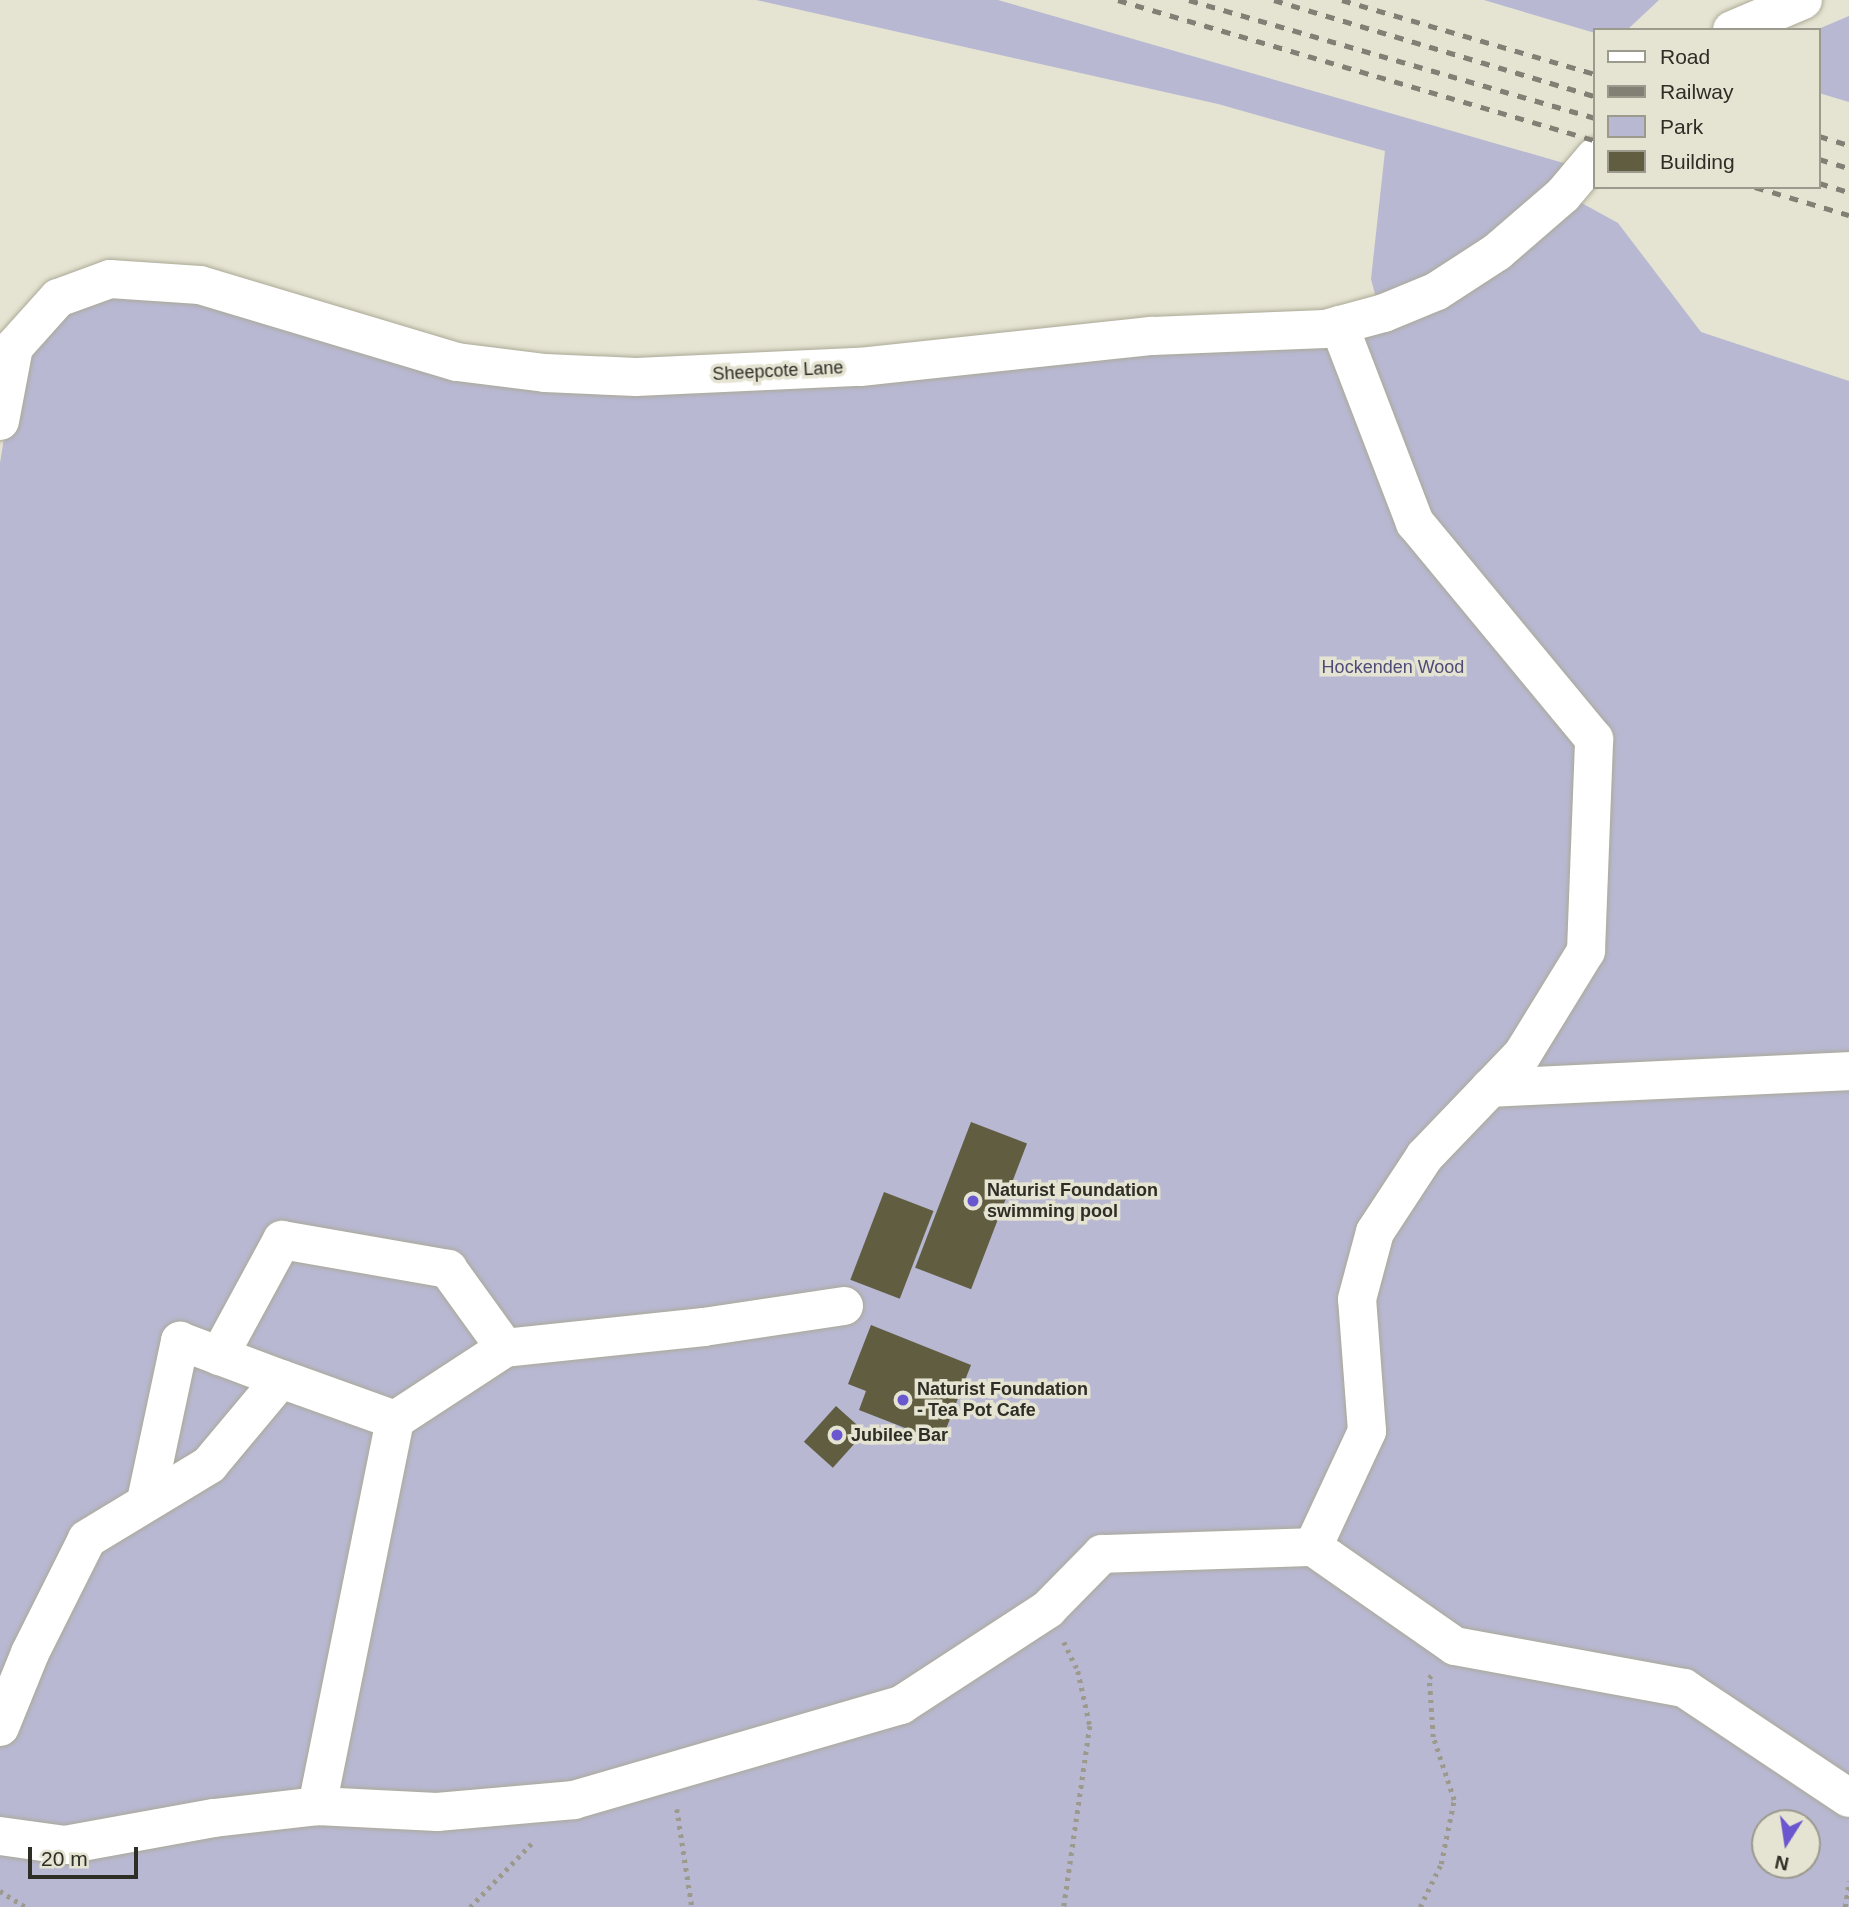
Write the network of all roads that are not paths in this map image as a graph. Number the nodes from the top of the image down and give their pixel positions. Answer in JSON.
{"nodes":[{"id":1,"x":1803,"y":0,"type":"edge"},
{"id":2,"x":1737,"y":28,"type":"edge"},
{"id":3,"x":1594,"y":157,"type":"edge"},
{"id":4,"x":1339,"y":325,"type":"junction"},
{"id":5,"x":0,"y":421,"type":"edge"},
{"id":6,"x":1849,"y":1071,"type":"edge"},
{"id":7,"x":1490,"y":1088,"type":"junction"},
{"id":8,"x":844,"y":1306,"type":"dead end"},
{"id":9,"x":505,"y":1348,"type":"junction"},
{"id":10,"x":219,"y":1356,"type":"junction"},
{"id":11,"x":281,"y":1379,"type":"junction"},
{"id":12,"x":395,"y":1420,"type":"junction"},
{"id":13,"x":146,"y":1502,"type":"junction"},
{"id":14,"x":1313,"y":1547,"type":"junction"},
{"id":15,"x":0,"y":1727,"type":"edge"},
{"id":16,"x":1849,"y":1798,"type":"edge"},
{"id":17,"x":317,"y":1806,"type":"junction"},
{"id":18,"x":0,"y":1836,"type":"edge"}],
"edges":[{"from":1,"to":2,"type":"street"},
{"from":3,"to":4,"type":"street","name":"Sheepcote Lane"},
{"from":4,"to":5,"type":"street","name":"Sheepcote Lane"},
{"from":4,"to":7,"type":"street"},
{"from":6,"to":7,"type":"street"},
{"from":7,"to":14,"type":"street"},
{"from":8,"to":9,"type":"street"},
{"from":9,"to":10,"type":"street"},
{"from":9,"to":12,"type":"street"},
{"from":10,"to":11,"type":"street"},
{"from":10,"to":13,"type":"street"},
{"from":11,"to":12,"type":"street"},
{"from":11,"to":13,"type":"street"},
{"from":12,"to":17,"type":"street"},
{"from":13,"to":15,"type":"street"},
{"from":14,"to":16,"type":"street"},
{"from":14,"to":17,"type":"street"},
{"from":17,"to":18,"type":"street"}]}
